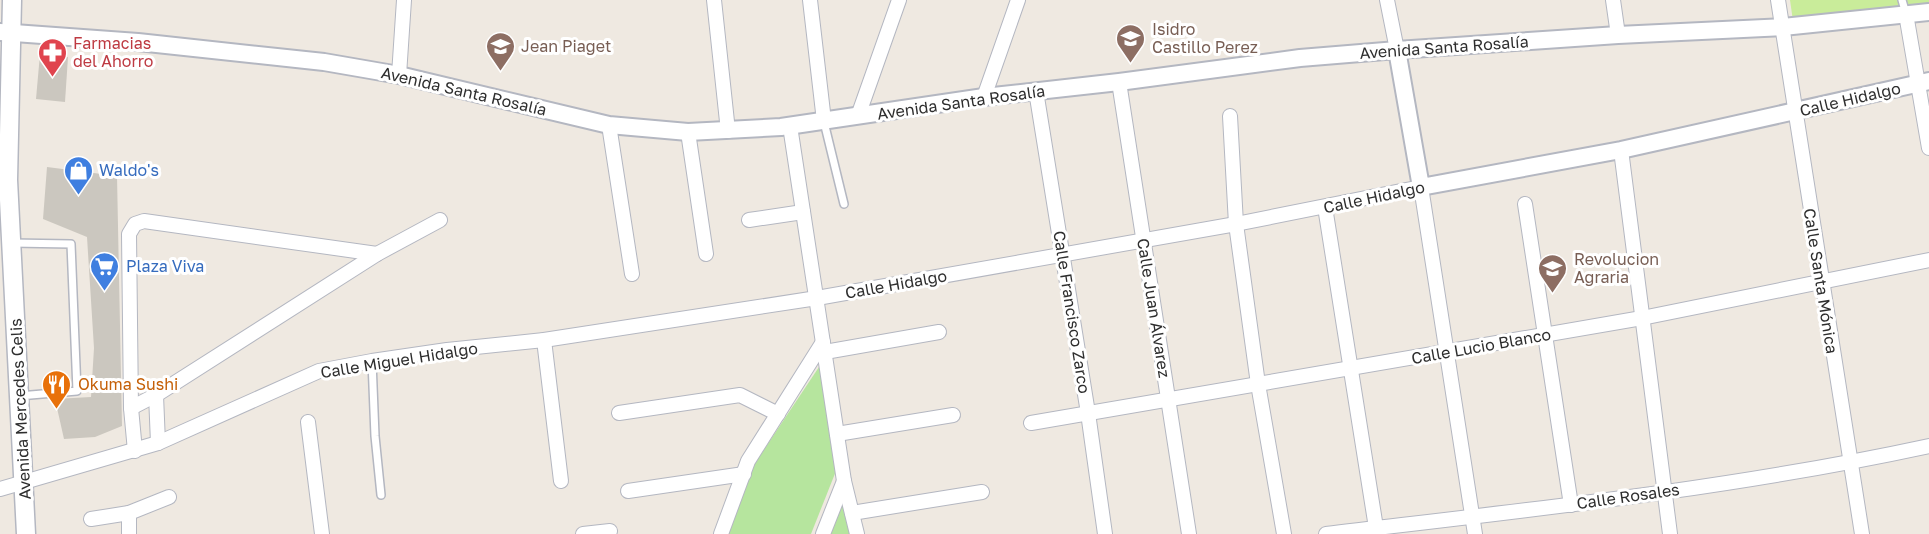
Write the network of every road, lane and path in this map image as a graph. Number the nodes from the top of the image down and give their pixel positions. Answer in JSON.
{"nodes":[{"id":1,"x":12,"y":0,"type":"edge"},
{"id":2,"x":404,"y":0,"type":"edge"},
{"id":3,"x":714,"y":0,"type":"edge"},
{"id":4,"x":810,"y":0,"type":"edge"},
{"id":5,"x":899,"y":0,"type":"edge"},
{"id":6,"x":1017,"y":0,"type":"edge"},
{"id":7,"x":1387,"y":0,"type":"edge"},
{"id":8,"x":1613,"y":0,"type":"edge"},
{"id":9,"x":1778,"y":0,"type":"edge"},
{"id":10,"x":1904,"y":7,"type":"edge"},
{"id":11,"x":1929,"y":12,"type":"edge"},
{"id":12,"x":1782,"y":27,"type":"junction"},
{"id":13,"x":5,"y":32,"type":"edge"},
{"id":14,"x":1618,"y":35,"type":"junction"},
{"id":15,"x":1396,"y":50,"type":"junction"},
{"id":16,"x":399,"y":75,"type":"junction"},
{"id":17,"x":1119,"y":82,"type":"junction"},
{"id":18,"x":1924,"y":82,"type":"edge"},
{"id":19,"x":1036,"y":91,"type":"junction"},
{"id":20,"x":984,"y":96,"type":"junction"},
{"id":21,"x":1795,"y":111,"type":"junction"},
{"id":22,"x":858,"y":116,"type":"junction"},
{"id":23,"x":1230,"y":116,"type":"dead end"},
{"id":24,"x":824,"y":121,"type":"junction"},
{"id":25,"x":609,"y":125,"type":"junction"},
{"id":26,"x":790,"y":126,"type":"junction"},
{"id":27,"x":728,"y":131,"type":"junction"},
{"id":28,"x":688,"y":132,"type":"junction"},
{"id":29,"x":1929,"y":148,"type":"edge"},
{"id":30,"x":1621,"y":150,"type":"junction"},
{"id":31,"x":1421,"y":188,"type":"junction"},
{"id":32,"x":844,"y":204,"type":"dead end"},
{"id":33,"x":1525,"y":204,"type":"dead end"},
{"id":34,"x":1325,"y":207,"type":"junction"},
{"id":35,"x":803,"y":212,"type":"junction"},
{"id":36,"x":440,"y":220,"type":"dead end"},
{"id":37,"x":749,"y":220,"type":"dead end"},
{"id":38,"x":1236,"y":224,"type":"junction"},
{"id":39,"x":1144,"y":241,"type":"junction"},
{"id":40,"x":12,"y":243,"type":"junction"},
{"id":41,"x":377,"y":254,"type":"junction"},
{"id":42,"x":706,"y":255,"type":"dead end"},
{"id":43,"x":1063,"y":255,"type":"junction"},
{"id":44,"x":1929,"y":260,"type":"edge"},
{"id":45,"x":632,"y":274,"type":"dead end"},
{"id":46,"x":1821,"y":282,"type":"junction"},
{"id":47,"x":817,"y":298,"type":"junction"},
{"id":48,"x":1642,"y":318,"type":"junction"},
{"id":49,"x":939,"y":332,"type":"dead end"},
{"id":50,"x":1545,"y":335,"type":"junction"},
{"id":51,"x":544,"y":339,"type":"junction"},
{"id":52,"x":824,"y":347,"type":"junction"},
{"id":53,"x":1448,"y":352,"type":"junction"},
{"id":54,"x":372,"y":361,"type":"junction"},
{"id":55,"x":1350,"y":368,"type":"junction"},
{"id":56,"x":1258,"y":384,"type":"junction"},
{"id":57,"x":156,"y":395,"type":"junction"},
{"id":58,"x":19,"y":396,"type":"junction"},
{"id":59,"x":1169,"y":399,"type":"junction"},
{"id":60,"x":131,"y":408,"type":"junction"},
{"id":61,"x":619,"y":413,"type":"dead end"},
{"id":62,"x":1088,"y":413,"type":"junction"},
{"id":63,"x":778,"y":414,"type":"junction"},
{"id":64,"x":953,"y":415,"type":"dead end"},
{"id":65,"x":308,"y":422,"type":"dead end"},
{"id":66,"x":1031,"y":423,"type":"dead end"},
{"id":67,"x":837,"y":434,"type":"junction"},
{"id":68,"x":158,"y":443,"type":"junction"},
{"id":69,"x":1929,"y":446,"type":"edge"},
{"id":70,"x":135,"y":451,"type":"junction"},
{"id":71,"x":1851,"y":463,"type":"junction"},
{"id":72,"x":744,"y":474,"type":"junction"},
{"id":73,"x":844,"y":481,"type":"junction"},
{"id":74,"x":23,"y":482,"type":"junction"},
{"id":75,"x":561,"y":482,"type":"dead end"},
{"id":76,"x":0,"y":489,"type":"edge"},
{"id":77,"x":628,"y":491,"type":"dead end"},
{"id":78,"x":1665,"y":491,"type":"junction"},
{"id":79,"x":982,"y":492,"type":"dead end"},
{"id":80,"x":381,"y":495,"type":"dead end"},
{"id":81,"x":169,"y":498,"type":"dead end"},
{"id":82,"x":1571,"y":505,"type":"junction"},
{"id":83,"x":129,"y":513,"type":"junction"},
{"id":84,"x":852,"y":513,"type":"junction"},
{"id":85,"x":1473,"y":518,"type":"junction"},
{"id":86,"x":91,"y":519,"type":"dead end"},
{"id":87,"x":610,"y":531,"type":"dead end"},
{"id":88,"x":1377,"y":531,"type":"edge"},
{"id":89,"x":26,"y":534,"type":"edge"},
{"id":90,"x":129,"y":534,"type":"edge"},
{"id":91,"x":322,"y":534,"type":"edge"},
{"id":92,"x":583,"y":534,"type":"edge"},
{"id":93,"x":722,"y":534,"type":"edge"},
{"id":94,"x":823,"y":534,"type":"edge"},
{"id":95,"x":857,"y":534,"type":"edge"},
{"id":96,"x":1105,"y":534,"type":"edge"},
{"id":97,"x":1189,"y":534,"type":"edge"},
{"id":98,"x":1284,"y":534,"type":"edge"},
{"id":99,"x":1326,"y":534,"type":"edge"},
{"id":100,"x":1475,"y":534,"type":"edge"},
{"id":101,"x":1670,"y":534,"type":"edge"},
{"id":102,"x":1862,"y":534,"type":"edge"}],
"edges":[{"from":1,"to":13,"type":"main road","name":"Avenida Mercedes Celis"},
{"from":2,"to":16,"type":"street"},
{"from":3,"to":27,"type":"street"},
{"from":4,"to":24,"type":"street"},
{"from":5,"to":22,"type":"street"},
{"from":6,"to":20,"type":"street"},
{"from":7,"to":15,"type":"street"},
{"from":8,"to":14,"type":"street"},
{"from":9,"to":12,"type":"street","name":"Calle Santa Mónica"},
{"from":10,"to":11,"type":"street","name":"Avenida Santa Rosalía"},
{"from":10,"to":12,"type":"street","name":"Avenida Santa Rosalía"},
{"from":10,"to":18,"type":"street"},
{"from":12,"to":14,"type":"street","name":"Avenida Santa Rosalía"},
{"from":12,"to":21,"type":"street","name":"Calle Santa Mónica"},
{"from":13,"to":16,"type":"street","name":"Avenida Santa Rosalía"},
{"from":13,"to":40,"type":"main road","name":"Avenida Mercedes Celis"},
{"from":14,"to":15,"type":"street","name":"Avenida Santa Rosalía"},
{"from":15,"to":17,"type":"street","name":"Avenida Santa Rosalía"},
{"from":15,"to":31,"type":"street"},
{"from":16,"to":25,"type":"street","name":"Avenida Santa Rosalía"},
{"from":17,"to":19,"type":"street","name":"Avenida Santa Rosalía"},
{"from":17,"to":39,"type":"street","name":"Calle Juan Álvarez"},
{"from":18,"to":21,"type":"street","name":"Calle Hidalgo"},
{"from":18,"to":29,"type":"street"},
{"from":19,"to":20,"type":"street","name":"Avenida Santa Rosalía"},
{"from":19,"to":43,"type":"street","name":"Calle Francisco Zarco"},
{"from":20,"to":22,"type":"street","name":"Avenida Santa Rosalía"},
{"from":21,"to":30,"type":"street","name":"Calle Hidalgo"},
{"from":21,"to":46,"type":"street","name":"Calle Santa Mónica"},
{"from":22,"to":24,"type":"street","name":"Avenida Santa Rosalía"},
{"from":23,"to":38,"type":"street"},
{"from":24,"to":26,"type":"street","name":"Avenida Santa Rosalía"},
{"from":24,"to":32,"type":"lane"},
{"from":25,"to":28,"type":"street","name":"Avenida Santa Rosalía"},
{"from":25,"to":45,"type":"street"},
{"from":26,"to":27,"type":"street","name":"Avenida Santa Rosalía"},
{"from":26,"to":35,"type":"street"},
{"from":27,"to":28,"type":"street","name":"Avenida Santa Rosalía"},
{"from":28,"to":42,"type":"street"},
{"from":30,"to":31,"type":"street","name":"Calle Hidalgo"},
{"from":30,"to":48,"type":"street"},
{"from":31,"to":34,"type":"street","name":"Calle Hidalgo"},
{"from":31,"to":53,"type":"street"},
{"from":33,"to":50,"type":"street"},
{"from":34,"to":38,"type":"street","name":"Calle Hidalgo"},
{"from":34,"to":55,"type":"street"},
{"from":35,"to":37,"type":"street"},
{"from":35,"to":47,"type":"street"},
{"from":36,"to":41,"type":"street"},
{"from":38,"to":39,"type":"street","name":"Calle Hidalgo"},
{"from":38,"to":56,"type":"street"},
{"from":39,"to":43,"type":"street","name":"Calle Hidalgo"},
{"from":39,"to":59,"type":"street","name":"Calle Juan Álvarez"},
{"from":40,"to":58,"type":"main road","name":"Avenida Mercedes Celis"},
{"from":40,"to":58,"type":"lane"},
{"from":41,"to":57,"type":"street"},
{"from":41,"to":60,"type":"street"},
{"from":43,"to":47,"type":"street","name":"Calle Hidalgo"},
{"from":43,"to":62,"type":"street","name":"Calle Francisco Zarco"},
{"from":44,"to":46,"type":"street","name":"Calle Lucio Blanco"},
{"from":46,"to":48,"type":"street","name":"Calle Lucio Blanco"},
{"from":46,"to":71,"type":"street","name":"Calle Santa Mónica"},
{"from":47,"to":51,"type":"street","name":"Calle Miguel Hidalgo"},
{"from":47,"to":52,"type":"street"},
{"from":48,"to":50,"type":"street","name":"Calle Lucio Blanco"},
{"from":48,"to":78,"type":"street"},
{"from":49,"to":52,"type":"street"},
{"from":50,"to":53,"type":"street","name":"Calle Lucio Blanco"},
{"from":50,"to":82,"type":"street"},
{"from":51,"to":54,"type":"street","name":"Calle Miguel Hidalgo"},
{"from":51,"to":75,"type":"street"},
{"from":52,"to":63,"type":"street"},
{"from":52,"to":67,"type":"street"},
{"from":53,"to":55,"type":"street","name":"Calle Lucio Blanco"},
{"from":53,"to":85,"type":"street"},
{"from":54,"to":68,"type":"street","name":"Calle Miguel Hidalgo"},
{"from":54,"to":80,"type":"lane"},
{"from":55,"to":56,"type":"street","name":"Calle Lucio Blanco"},
{"from":55,"to":88,"type":"street"},
{"from":56,"to":59,"type":"street","name":"Calle Lucio Blanco"},
{"from":56,"to":98,"type":"street"},
{"from":57,"to":60,"type":"street"},
{"from":57,"to":68,"type":"street"},
{"from":58,"to":74,"type":"main road","name":"Avenida Mercedes Celis"},
{"from":59,"to":62,"type":"street","name":"Calle Lucio Blanco"},
{"from":59,"to":97,"type":"street","name":"Calle Juan Álvarez"},
{"from":60,"to":70,"type":"street"},
{"from":61,"to":63,"type":"street"},
{"from":62,"to":66,"type":"street","name":"Calle Lucio Blanco"},
{"from":62,"to":96,"type":"street","name":"Calle Francisco Zarco"},
{"from":63,"to":72,"type":"street"},
{"from":64,"to":67,"type":"street"},
{"from":65,"to":91,"type":"street"},
{"from":67,"to":73,"type":"street"},
{"from":68,"to":70,"type":"street","name":"Calle Miguel Hidalgo"},
{"from":69,"to":71,"type":"street","name":"Calle Rosales"},
{"from":70,"to":74,"type":"street","name":"Calle Miguel Hidalgo"},
{"from":71,"to":78,"type":"street","name":"Calle Rosales"},
{"from":71,"to":102,"type":"street","name":"Calle Santa Mónica"},
{"from":72,"to":77,"type":"street"},
{"from":72,"to":93,"type":"street"},
{"from":73,"to":84,"type":"street"},
{"from":73,"to":94,"type":"street"},
{"from":74,"to":76,"type":"street","name":"Calle Miguel Hidalgo"},
{"from":74,"to":89,"type":"main road","name":"Avenida Mercedes Celis"},
{"from":78,"to":82,"type":"street","name":"Calle Rosales"},
{"from":78,"to":101,"type":"street"},
{"from":79,"to":84,"type":"street"},
{"from":81,"to":83,"type":"street"},
{"from":82,"to":85,"type":"street","name":"Calle Rosales"},
{"from":83,"to":86,"type":"street"},
{"from":83,"to":90,"type":"street"},
{"from":84,"to":95,"type":"street"},
{"from":85,"to":88,"type":"street","name":"Calle Rosales"},
{"from":85,"to":100,"type":"street"},
{"from":87,"to":92,"type":"street"},
{"from":88,"to":99,"type":"street","name":"Calle Rosales"}]}
